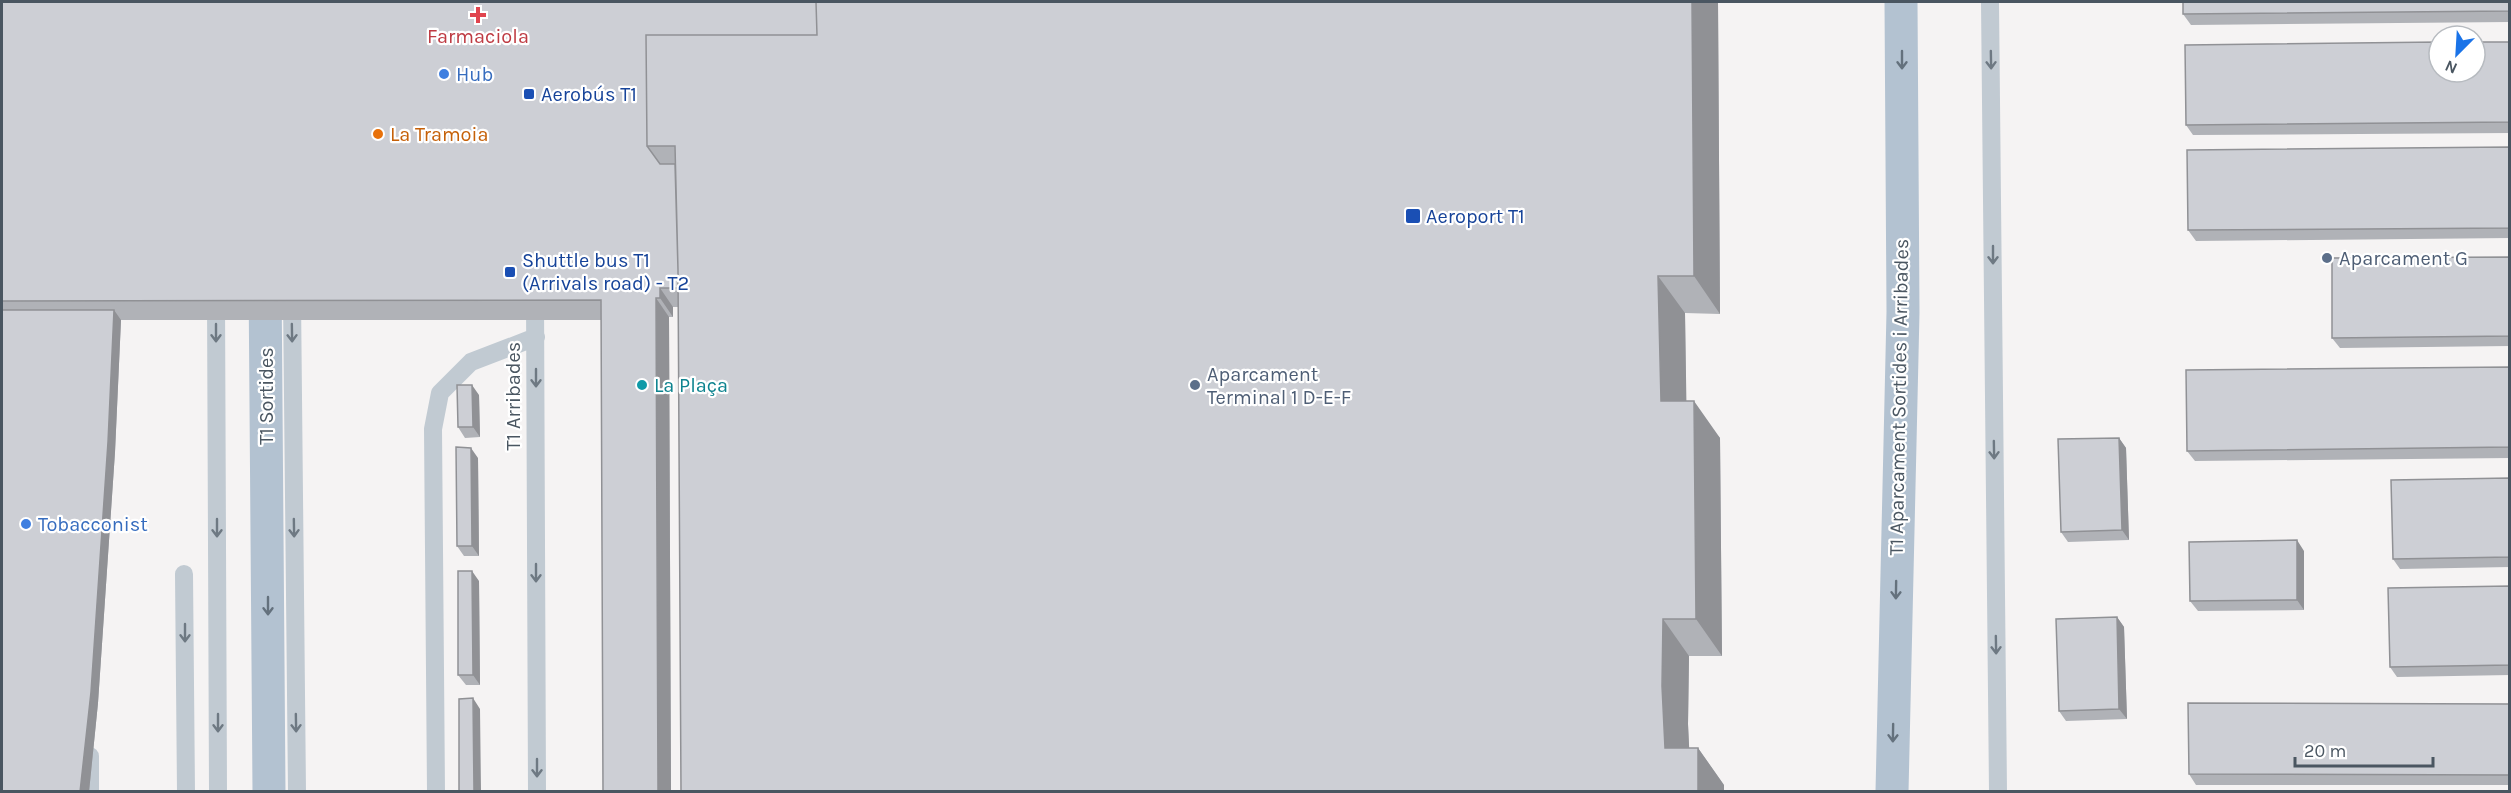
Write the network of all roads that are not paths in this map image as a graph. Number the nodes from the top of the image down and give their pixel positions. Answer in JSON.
{"nodes":[{"id":1,"x":1901,"y":2,"type":"edge"},
{"id":2,"x":1990,"y":2,"type":"edge"},
{"id":3,"x":265,"y":248,"type":"edge"},
{"id":4,"x":216,"y":277,"type":"edge"},
{"id":5,"x":292,"y":279,"type":"edge"},
{"id":6,"x":535,"y":283,"type":"edge"},
{"id":7,"x":536,"y":337,"type":"junction"},
{"id":8,"x":184,"y":574,"type":"dead end"},
{"id":9,"x":90,"y":736,"type":"edge"},
{"id":10,"x":90,"y":792,"type":"edge"},
{"id":11,"x":186,"y":792,"type":"edge"},
{"id":12,"x":218,"y":792,"type":"edge"},
{"id":13,"x":269,"y":792,"type":"edge"},
{"id":14,"x":297,"y":792,"type":"edge"},
{"id":15,"x":436,"y":792,"type":"edge"},
{"id":16,"x":537,"y":792,"type":"edge"},
{"id":17,"x":1892,"y":792,"type":"edge"},
{"id":18,"x":1998,"y":792,"type":"edge"}],
"edges":[{"from":1,"to":17,"type":"main road","name":"T1 Aparcament Sortides i Arribades","one_way":true},
{"from":2,"to":18,"type":"lane","one_way":true},
{"from":3,"to":13,"type":"main road","name":"T1 Sortides","one_way":true},
{"from":4,"to":12,"type":"lane","one_way":true},
{"from":5,"to":14,"type":"lane","one_way":true},
{"from":6,"to":7,"type":"lane","name":"T1 Arribades"},
{"from":7,"to":15,"type":"lane"},
{"from":7,"to":16,"type":"lane","name":"T1 Arribades","one_way":true},
{"from":8,"to":11,"type":"lane","one_way":true},
{"from":9,"to":10,"type":"lane"}]}
